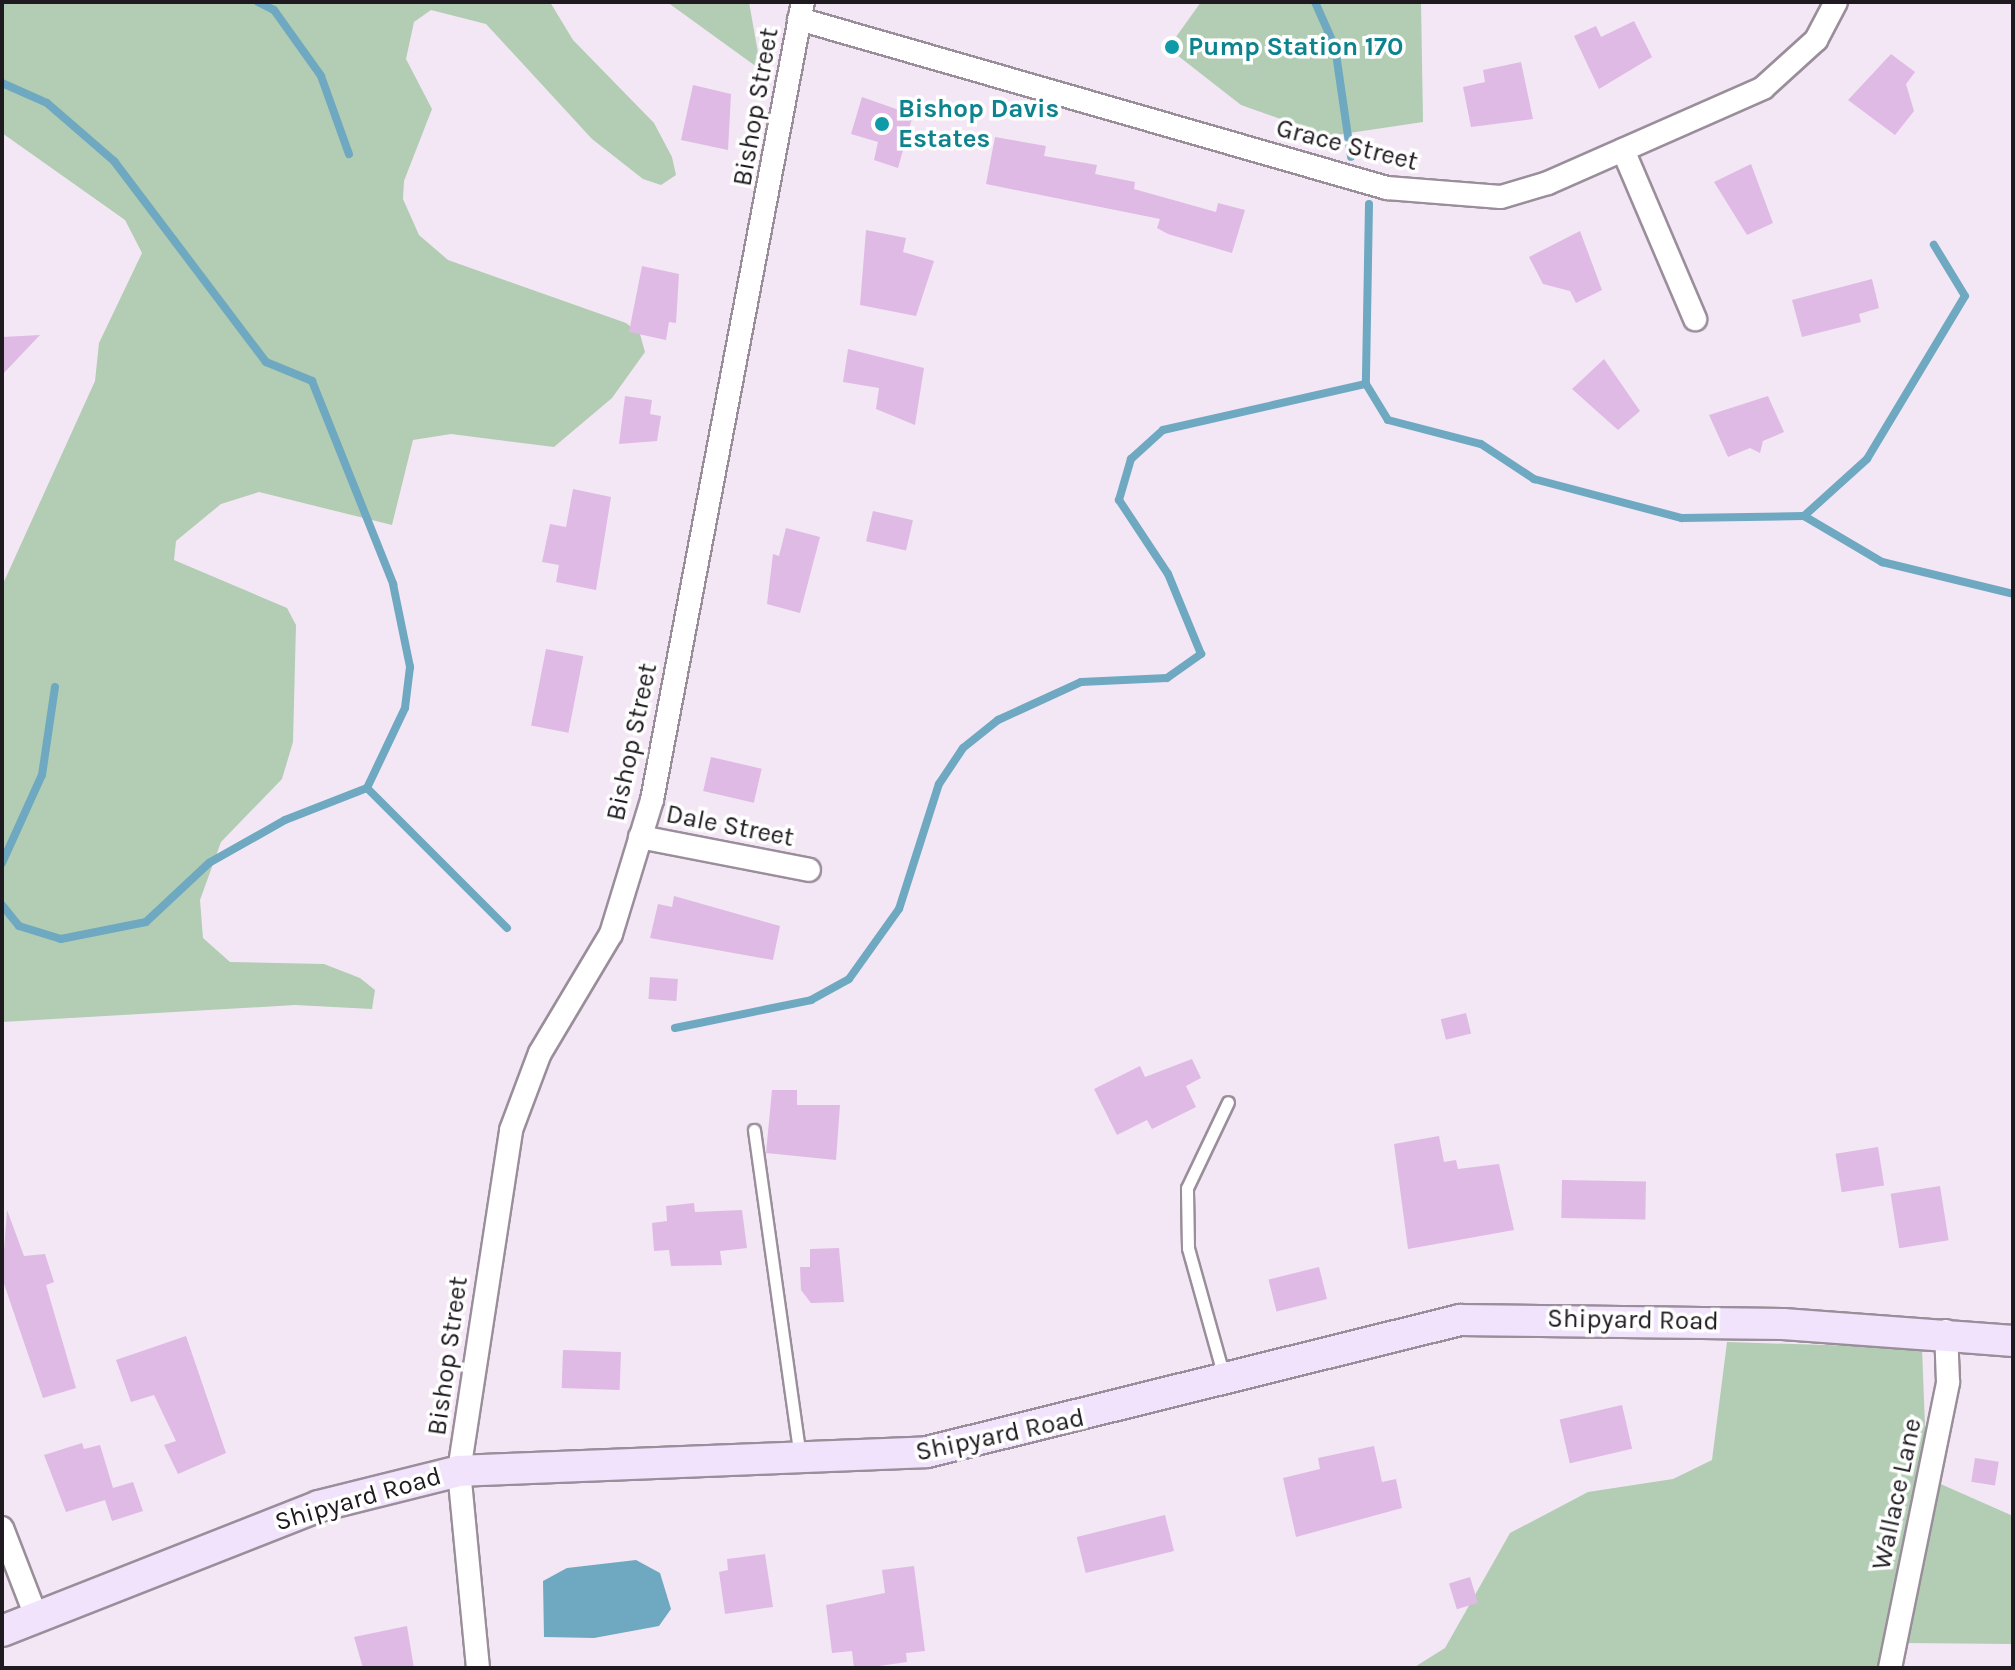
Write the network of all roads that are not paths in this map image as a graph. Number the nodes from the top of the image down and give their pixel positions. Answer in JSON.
{"nodes":[{"id":1,"x":1836,"y":2,"type":"edge"},
{"id":2,"x":801,"y":11,"type":"edge"},
{"id":3,"x":1623,"y":150,"type":"junction"},
{"id":4,"x":1695,"y":319,"type":"dead end"},
{"id":5,"x":640,"y":837,"type":"junction"},
{"id":6,"x":809,"y":870,"type":"dead end"},
{"id":7,"x":1228,"y":1102,"type":"dead end"},
{"id":8,"x":754,"y":1130,"type":"dead end"},
{"id":9,"x":1946,"y":1331,"type":"junction"},
{"id":10,"x":2013,"y":1341,"type":"edge"},
{"id":11,"x":1225,"y":1381,"type":"junction"},
{"id":12,"x":800,"y":1462,"type":"junction"},
{"id":13,"x":459,"y":1471,"type":"junction"},
{"id":14,"x":2,"y":1528,"type":"edge"},
{"id":15,"x":36,"y":1616,"type":"junction"},
{"id":16,"x":2,"y":1631,"type":"edge"},
{"id":17,"x":478,"y":1668,"type":"edge"},
{"id":18,"x":1890,"y":1668,"type":"edge"}],
"edges":[{"from":1,"to":3,"type":"street","name":"Grace Street"},
{"from":2,"to":3,"type":"street","name":"Grace Street"},
{"from":2,"to":5,"type":"street","name":"Bishop Street"},
{"from":3,"to":4,"type":"street"},
{"from":5,"to":6,"type":"street","name":"Dale Street"},
{"from":5,"to":13,"type":"street","name":"Bishop Street"},
{"from":7,"to":11,"type":"lane"},
{"from":8,"to":12,"type":"lane"},
{"from":9,"to":10,"type":"street","name":"Shipyard Road"},
{"from":9,"to":11,"type":"street","name":"Shipyard Road"},
{"from":9,"to":18,"type":"street","name":"Wallace Lane"},
{"from":11,"to":12,"type":"street","name":"Shipyard Road"},
{"from":12,"to":13,"type":"street","name":"Shipyard Road"},
{"from":13,"to":15,"type":"street","name":"Shipyard Road"},
{"from":13,"to":17,"type":"street","name":"Bishop Street"},
{"from":14,"to":15,"type":"street"},
{"from":15,"to":16,"type":"street","name":"Shipyard Road"}]}
